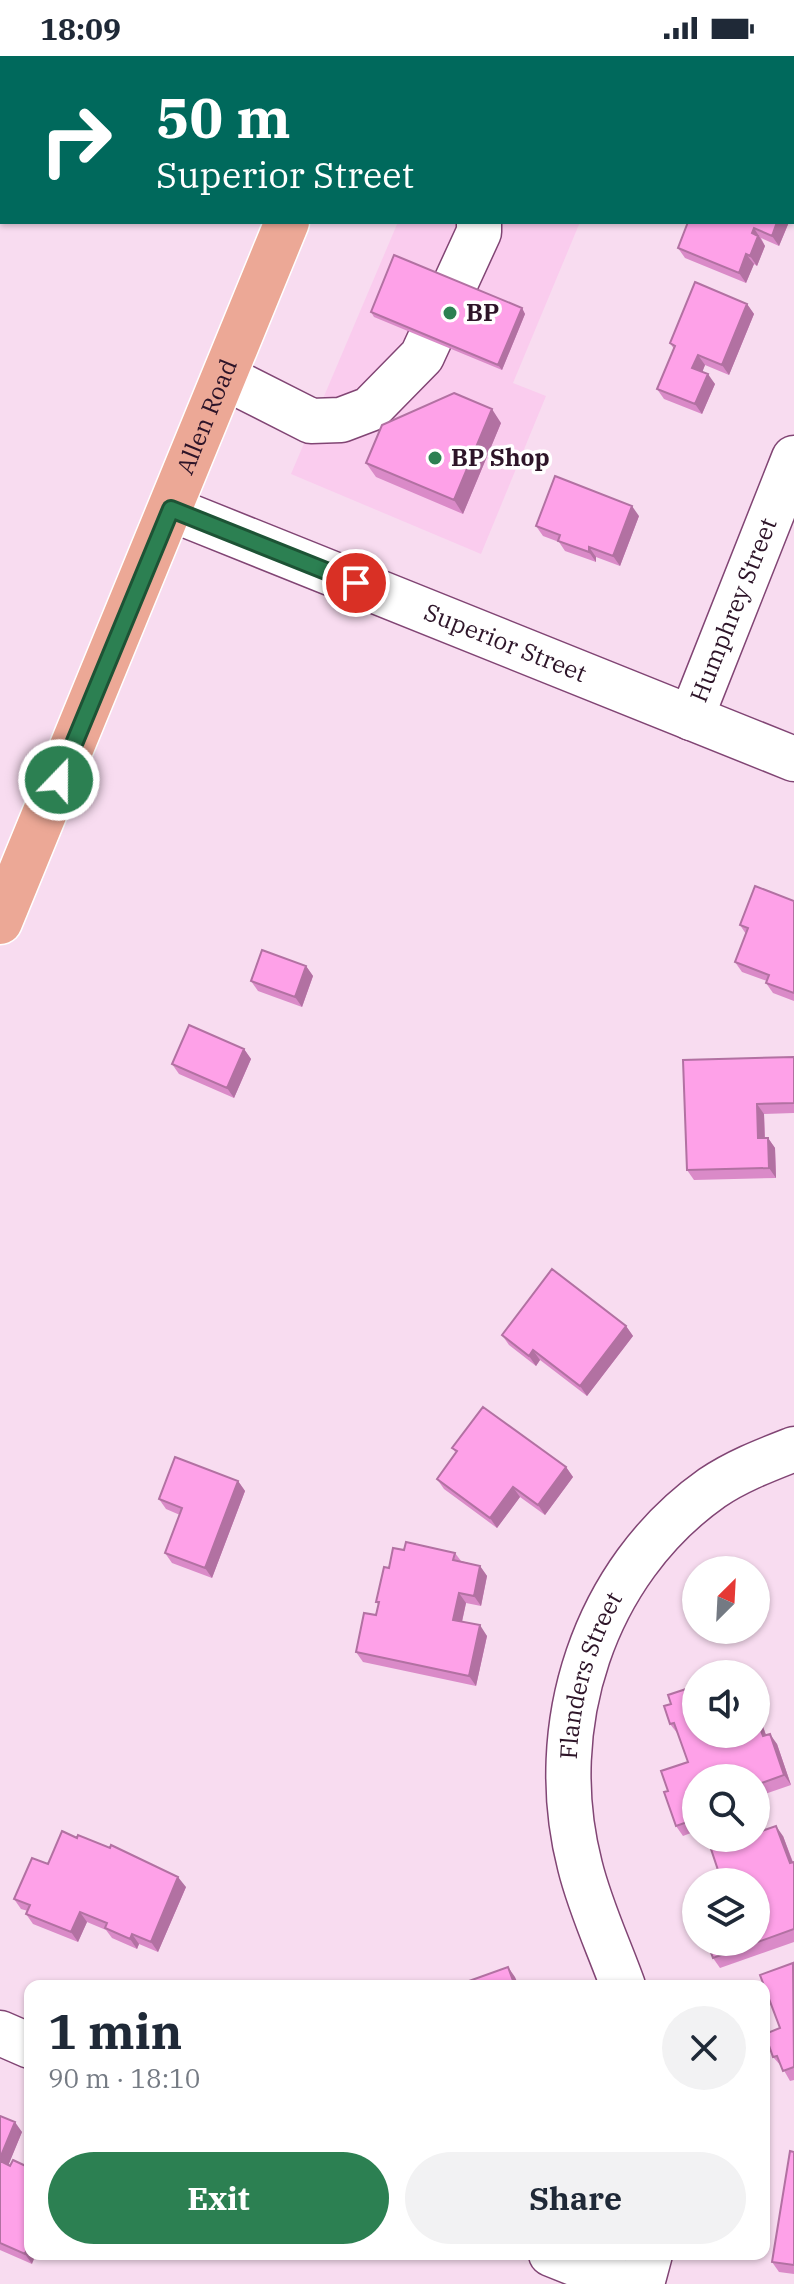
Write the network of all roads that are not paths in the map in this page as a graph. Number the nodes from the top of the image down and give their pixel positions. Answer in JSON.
{"nodes":[{"id":1,"x":286,"y":224,"type":"edge"},
{"id":2,"x":479,"y":224,"type":"edge"},
{"id":3,"x":224,"y":377,"type":"junction"},
{"id":4,"x":794,"y":458,"type":"edge"},
{"id":5,"x":171,"y":509,"type":"junction"},
{"id":6,"x":691,"y":718,"type":"junction"},
{"id":7,"x":794,"y":759,"type":"edge"},
{"id":8,"x":0,"y":922,"type":"edge"},
{"id":9,"x":794,"y":1449,"type":"edge"},
{"id":10,"x":621,"y":1980,"type":"edge"},
{"id":11,"x":0,"y":2033,"type":"edge"},
{"id":12,"x":24,"y":2043,"type":"edge"},
{"id":13,"x":566,"y":2260,"type":"edge"},
{"id":14,"x":648,"y":2260,"type":"edge"},
{"id":15,"x":626,"y":2284,"type":"edge"},
{"id":16,"x":642,"y":2284,"type":"edge"}],
"edges":[{"from":1,"to":3,"type":"main road","name":"Allen Road"},
{"from":2,"to":3,"type":"street"},
{"from":3,"to":5,"type":"main road","name":"Allen Road"},
{"from":4,"to":6,"type":"street","name":"Humphrey Street"},
{"from":5,"to":6,"type":"street","name":"Superior Street"},
{"from":5,"to":8,"type":"main road","name":"Allen Road"},
{"from":6,"to":7,"type":"street","name":"Superior Street"},
{"from":9,"to":10,"type":"street","name":"Flanders Street"},
{"from":11,"to":12,"type":"street"},
{"from":13,"to":15,"type":"street"},
{"from":14,"to":16,"type":"street"}]}
